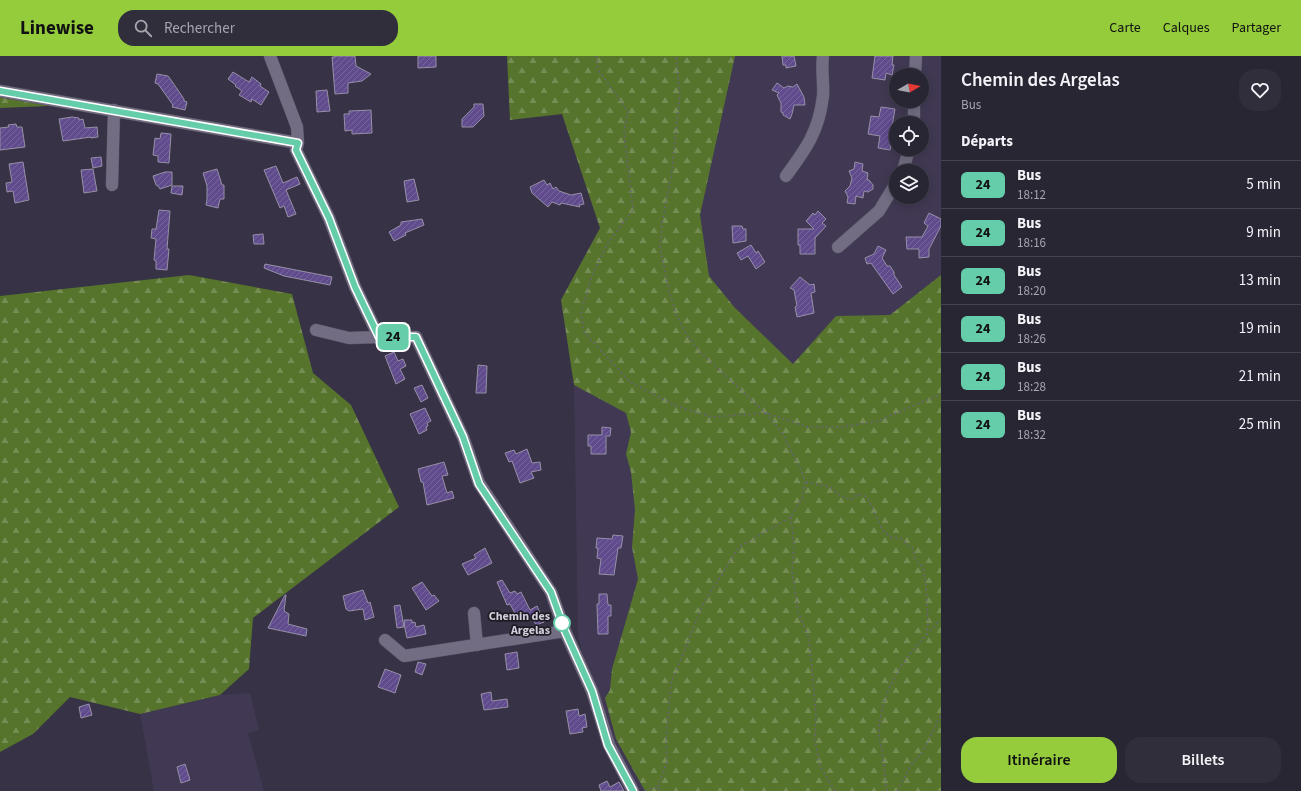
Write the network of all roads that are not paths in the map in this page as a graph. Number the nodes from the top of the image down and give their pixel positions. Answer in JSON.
{"nodes":[{"id":1,"x":270,"y":56,"type":"edge"},
{"id":2,"x":823,"y":56,"type":"edge"},
{"id":3,"x":916,"y":56,"type":"edge"},
{"id":4,"x":915,"y":68,"type":"edge"},
{"id":5,"x":0,"y":90,"type":"edge"},
{"id":6,"x":114,"y":110,"type":"junction"},
{"id":7,"x":298,"y":143,"type":"junction"},
{"id":8,"x":786,"y":176,"type":"dead end"},
{"id":9,"x":112,"y":185,"type":"dead end"},
{"id":10,"x":889,"y":195,"type":"edge"},
{"id":11,"x":838,"y":247,"type":"dead end"},
{"id":12,"x":316,"y":330,"type":"dead end"},
{"id":13,"x":379,"y":337,"type":"junction"},
{"id":14,"x":474,"y":612,"type":"dead end"},
{"id":15,"x":565,"y":631,"type":"junction"},
{"id":16,"x":385,"y":640,"type":"dead end"},
{"id":17,"x":477,"y":645,"type":"junction"},
{"id":18,"x":633,"y":791,"type":"edge"}],
"edges":[{"from":1,"to":7,"type":"street"},
{"from":2,"to":8,"type":"street"},
{"from":3,"to":4,"type":"street"},
{"from":5,"to":6,"type":"street"},
{"from":6,"to":7,"type":"street"},
{"from":6,"to":9,"type":"street"},
{"from":7,"to":13,"type":"street"},
{"from":10,"to":11,"type":"street"},
{"from":12,"to":13,"type":"street"},
{"from":13,"to":15,"type":"street"},
{"from":14,"to":17,"type":"street"},
{"from":15,"to":17,"type":"street"},
{"from":15,"to":18,"type":"street"},
{"from":16,"to":17,"type":"street"}]}
